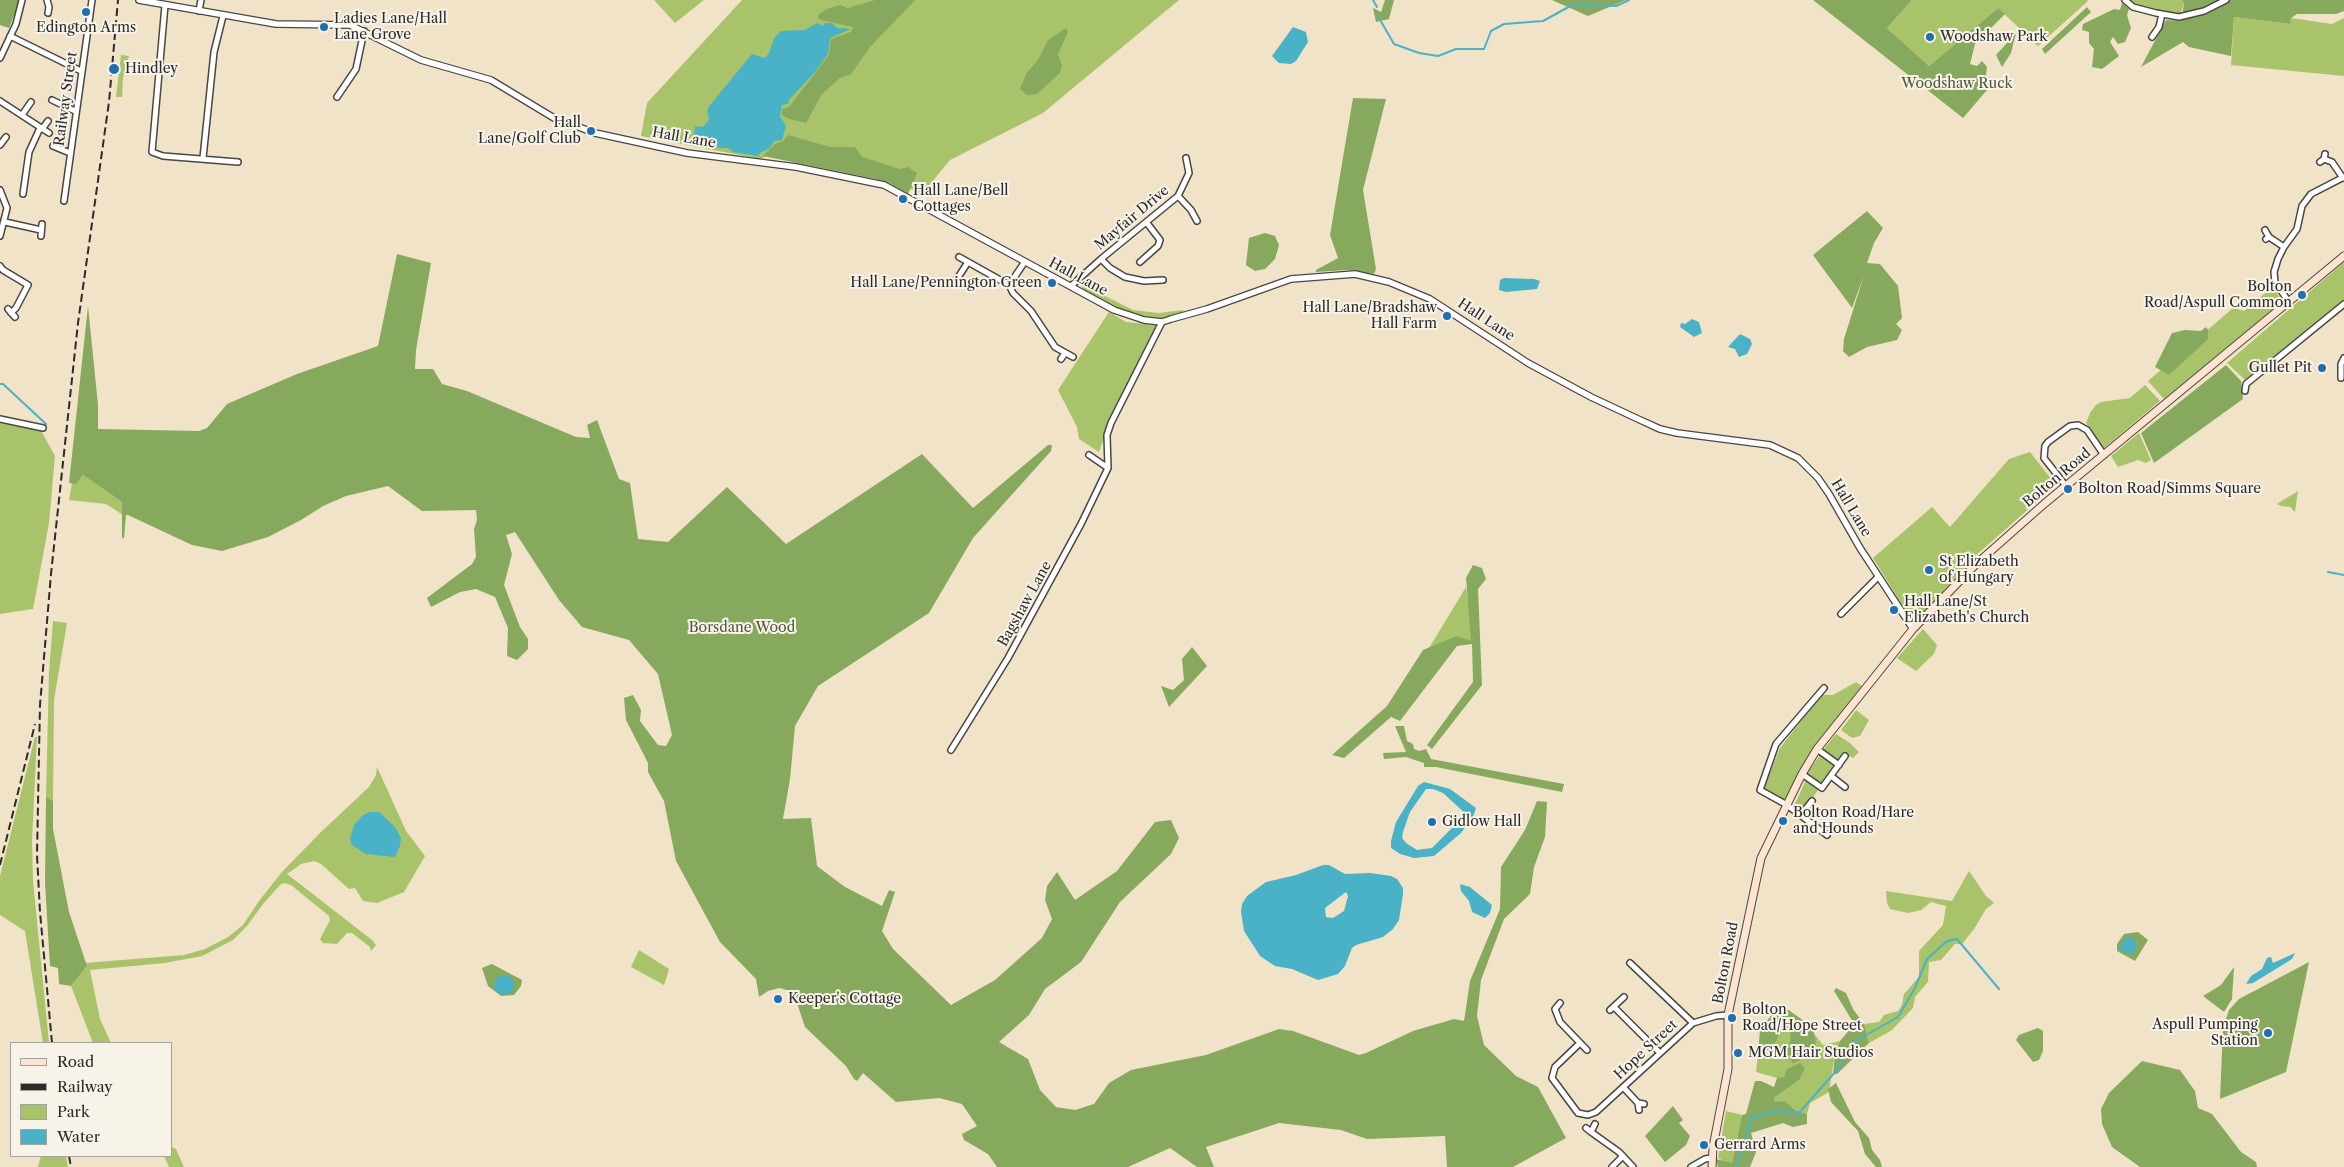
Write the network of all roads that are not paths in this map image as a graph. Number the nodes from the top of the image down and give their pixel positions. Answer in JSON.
{"nodes":[{"id":1,"x":22,"y":0,"type":"edge"},
{"id":2,"x":46,"y":0,"type":"edge"},
{"id":3,"x":92,"y":0,"type":"edge"},
{"id":4,"x":141,"y":0,"type":"edge"},
{"id":5,"x":201,"y":0,"type":"edge"},
{"id":6,"x":2125,"y":0,"type":"edge"},
{"id":7,"x":2226,"y":0,"type":"edge"},
{"id":8,"x":165,"y":5,"type":"junction"},
{"id":9,"x":199,"y":12,"type":"junction"},
{"id":10,"x":48,"y":13,"type":"dead end"},
{"id":11,"x":2162,"y":14,"type":"junction"},
{"id":12,"x":223,"y":16,"type":"junction"},
{"id":13,"x":364,"y":31,"type":"junction"},
{"id":14,"x":10,"y":36,"type":"junction"},
{"id":15,"x":2152,"y":38,"type":"dead end"},
{"id":16,"x":0,"y":58,"type":"edge"},
{"id":17,"x":81,"y":72,"type":"junction"},
{"id":18,"x":337,"y":97,"type":"dead end"},
{"id":19,"x":52,"y":100,"type":"dead end"},
{"id":20,"x":0,"y":101,"type":"edge"},
{"id":21,"x":31,"y":102,"type":"dead end"},
{"id":22,"x":75,"y":111,"type":"junction"},
{"id":23,"x":22,"y":115,"type":"junction"},
{"id":24,"x":48,"y":120,"type":"dead end"},
{"id":25,"x":41,"y":129,"type":"junction"},
{"id":26,"x":49,"y":133,"type":"dead end"},
{"id":27,"x":6,"y":137,"type":"dead end"},
{"id":28,"x":0,"y":145,"type":"edge"},
{"id":29,"x":53,"y":146,"type":"dead end"},
{"id":30,"x":70,"y":153,"type":"junction"},
{"id":31,"x":203,"y":158,"type":"junction"},
{"id":32,"x":1186,"y":158,"type":"dead end"},
{"id":33,"x":2323,"y":158,"type":"dead end"},
{"id":34,"x":238,"y":162,"type":"dead end"},
{"id":35,"x":2343,"y":178,"type":"edge"},
{"id":36,"x":0,"y":190,"type":"edge"},
{"id":37,"x":23,"y":194,"type":"dead end"},
{"id":38,"x":1178,"y":196,"type":"junction"},
{"id":39,"x":64,"y":201,"type":"dead end"},
{"id":40,"x":1197,"y":221,"type":"dead end"},
{"id":41,"x":4,"y":222,"type":"junction"},
{"id":42,"x":1147,"y":223,"type":"junction"},
{"id":43,"x":42,"y":224,"type":"dead end"},
{"id":44,"x":2265,"y":230,"type":"dead end"},
{"id":45,"x":0,"y":236,"type":"edge"},
{"id":46,"x":2284,"y":247,"type":"junction"},
{"id":47,"x":2344,"y":256,"type":"edge"},
{"id":48,"x":959,"y":257,"type":"dead end"},
{"id":49,"x":1101,"y":258,"type":"junction"},
{"id":50,"x":968,"y":262,"type":"junction"},
{"id":51,"x":1140,"y":262,"type":"dead end"},
{"id":52,"x":1024,"y":263,"type":"junction"},
{"id":53,"x":0,"y":266,"type":"edge"},
{"id":54,"x":957,"y":279,"type":"dead end"},
{"id":55,"x":1162,"y":280,"type":"dead end"},
{"id":56,"x":28,"y":285,"type":"junction"},
{"id":57,"x":1010,"y":285,"type":"junction"},
{"id":58,"x":1071,"y":286,"type":"junction"},
{"id":59,"x":35,"y":288,"type":"dead end"},
{"id":60,"x":2289,"y":302,"type":"junction"},
{"id":61,"x":2344,"y":304,"type":"edge"},
{"id":62,"x":11,"y":313,"type":"dead end"},
{"id":63,"x":1162,"y":322,"type":"junction"},
{"id":64,"x":1065,"y":353,"type":"junction"},
{"id":65,"x":1073,"y":357,"type":"dead end"},
{"id":66,"x":2344,"y":358,"type":"edge"},
{"id":67,"x":1061,"y":359,"type":"dead end"},
{"id":68,"x":2341,"y":378,"type":"dead end"},
{"id":69,"x":2246,"y":391,"type":"dead end"},
{"id":70,"x":0,"y":419,"type":"edge"},
{"id":71,"x":43,"y":428,"type":"dead end"},
{"id":72,"x":1089,"y":455,"type":"dead end"},
{"id":73,"x":2104,"y":456,"type":"junction"},
{"id":74,"x":1108,"y":465,"type":"junction"},
{"id":75,"x":2066,"y":486,"type":"junction"},
{"id":76,"x":1878,"y":576,"type":"junction"},
{"id":77,"x":1841,"y":614,"type":"dead end"},
{"id":78,"x":1913,"y":629,"type":"junction"},
{"id":79,"x":1824,"y":688,"type":"dead end"},
{"id":80,"x":1817,"y":749,"type":"junction"},
{"id":81,"x":951,"y":750,"type":"dead end"},
{"id":82,"x":1846,"y":756,"type":"dead end"},
{"id":83,"x":1838,"y":765,"type":"junction"},
{"id":84,"x":1802,"y":774,"type":"junction"},
{"id":85,"x":1831,"y":776,"type":"junction"},
{"id":86,"x":1845,"y":787,"type":"dead end"},
{"id":87,"x":1812,"y":801,"type":"dead end"},
{"id":88,"x":1787,"y":806,"type":"junction"},
{"id":89,"x":1801,"y":816,"type":"junction"},
{"id":90,"x":1827,"y":835,"type":"dead end"},
{"id":91,"x":1630,"y":963,"type":"dead end"},
{"id":92,"x":1624,"y":997,"type":"dead end"},
{"id":93,"x":1560,"y":1003,"type":"dead end"},
{"id":94,"x":1550,"y":1004,"type":"dead end"},
{"id":95,"x":1555,"y":1009,"type":"junction"},
{"id":96,"x":1728,"y":1015,"type":"junction"},
{"id":97,"x":1693,"y":1023,"type":"junction"},
{"id":98,"x":1580,"y":1043,"type":"junction"},
{"id":99,"x":1587,"y":1050,"type":"dead end"},
{"id":100,"x":1660,"y":1053,"type":"junction"},
{"id":101,"x":1623,"y":1087,"type":"junction"},
{"id":102,"x":1638,"y":1103,"type":"junction"},
{"id":103,"x":1644,"y":1104,"type":"dead end"},
{"id":104,"x":1639,"y":1110,"type":"dead end"},
{"id":105,"x":1595,"y":1124,"type":"dead end"},
{"id":106,"x":1624,"y":1156,"type":"junction"},
{"id":107,"x":1711,"y":1158,"type":"junction"},
{"id":108,"x":1612,"y":1167,"type":"edge"},
{"id":109,"x":1633,"y":1167,"type":"edge"},
{"id":110,"x":1691,"y":1167,"type":"edge"},
{"id":111,"x":1712,"y":1167,"type":"edge"}],
"edges":[{"from":1,"to":14,"type":"street"},
{"from":2,"to":10,"type":"street"},
{"from":3,"to":17,"type":"street","name":"Railway Street"},
{"from":4,"to":8,"type":"street","name":"Hall Lane"},
{"from":5,"to":9,"type":"street"},
{"from":6,"to":11,"type":"street"},
{"from":7,"to":11,"type":"street"},
{"from":8,"to":9,"type":"street","name":"Hall Lane"},
{"from":8,"to":31,"type":"street"},
{"from":9,"to":12,"type":"street","name":"Hall Lane"},
{"from":11,"to":15,"type":"street"},
{"from":12,"to":13,"type":"street","name":"Hall Lane"},
{"from":12,"to":31,"type":"street"},
{"from":13,"to":18,"type":"street"},
{"from":13,"to":52,"type":"street","name":"Hall Lane"},
{"from":14,"to":16,"type":"street"},
{"from":14,"to":17,"type":"street"},
{"from":17,"to":22,"type":"street","name":"Railway Street"},
{"from":19,"to":22,"type":"street"},
{"from":20,"to":23,"type":"street"},
{"from":21,"to":23,"type":"street"},
{"from":22,"to":30,"type":"street","name":"Railway Street"},
{"from":23,"to":25,"type":"street"},
{"from":24,"to":25,"type":"street"},
{"from":25,"to":26,"type":"street"},
{"from":25,"to":37,"type":"street"},
{"from":27,"to":28,"type":"street"},
{"from":29,"to":30,"type":"street"},
{"from":30,"to":39,"type":"street","name":"Railway Street"},
{"from":31,"to":34,"type":"street"},
{"from":32,"to":38,"type":"street","name":"Mayfair Drive"},
{"from":33,"to":35,"type":"street"},
{"from":35,"to":46,"type":"street"},
{"from":36,"to":41,"type":"street"},
{"from":38,"to":40,"type":"street"},
{"from":38,"to":42,"type":"street","name":"Mayfair Drive"},
{"from":41,"to":43,"type":"street"},
{"from":41,"to":45,"type":"street"},
{"from":42,"to":49,"type":"street","name":"Mayfair Drive"},
{"from":42,"to":51,"type":"street"},
{"from":44,"to":46,"type":"street"},
{"from":46,"to":60,"type":"street"},
{"from":47,"to":60,"type":"main road","name":"Bolton Road"},
{"from":48,"to":50,"type":"street"},
{"from":49,"to":55,"type":"street"},
{"from":49,"to":58,"type":"street","name":"Mayfair Drive"},
{"from":50,"to":54,"type":"street"},
{"from":50,"to":57,"type":"street"},
{"from":52,"to":57,"type":"street"},
{"from":52,"to":58,"type":"street","name":"Hall Lane"},
{"from":53,"to":56,"type":"street"},
{"from":56,"to":59,"type":"street"},
{"from":56,"to":62,"type":"street"},
{"from":57,"to":64,"type":"street"},
{"from":58,"to":63,"type":"street","name":"Hall Lane"},
{"from":60,"to":73,"type":"main road","name":"Bolton Road"},
{"from":61,"to":69,"type":"street"},
{"from":63,"to":74,"type":"street"},
{"from":63,"to":76,"type":"street","name":"Hall Lane"},
{"from":64,"to":65,"type":"street"},
{"from":64,"to":67,"type":"street"},
{"from":66,"to":68,"type":"street"},
{"from":70,"to":71,"type":"street"},
{"from":72,"to":74,"type":"street"},
{"from":73,"to":75,"type":"main road","name":"Bolton Road"},
{"from":73,"to":75,"type":"street"},
{"from":74,"to":81,"type":"street","name":"Bagshaw Lane"},
{"from":75,"to":78,"type":"main road","name":"Bolton Road"},
{"from":76,"to":77,"type":"street"},
{"from":76,"to":78,"type":"street","name":"Hall Lane"},
{"from":78,"to":80,"type":"main road","name":"Bolton Road"},
{"from":79,"to":88,"type":"street"},
{"from":80,"to":83,"type":"street"},
{"from":80,"to":84,"type":"main road","name":"Bolton Road"},
{"from":82,"to":83,"type":"street"},
{"from":83,"to":85,"type":"street"},
{"from":84,"to":85,"type":"street"},
{"from":84,"to":88,"type":"main road","name":"Bolton Road"},
{"from":85,"to":86,"type":"street"},
{"from":87,"to":89,"type":"street"},
{"from":88,"to":89,"type":"street"},
{"from":88,"to":96,"type":"main road","name":"Bolton Road"},
{"from":89,"to":90,"type":"street"},
{"from":91,"to":97,"type":"street"},
{"from":92,"to":100,"type":"street"},
{"from":93,"to":95,"type":"street"},
{"from":94,"to":95,"type":"street"},
{"from":95,"to":98,"type":"street"},
{"from":96,"to":97,"type":"street","name":"Hope Street"},
{"from":96,"to":107,"type":"main road","name":"Bolton Road"},
{"from":97,"to":100,"type":"street","name":"Hope Street"},
{"from":98,"to":99,"type":"street"},
{"from":98,"to":101,"type":"street","name":"Hope Street"},
{"from":100,"to":101,"type":"street","name":"Hope Street"},
{"from":101,"to":102,"type":"street"},
{"from":102,"to":103,"type":"street"},
{"from":102,"to":104,"type":"street"},
{"from":105,"to":106,"type":"street"},
{"from":106,"to":108,"type":"street"},
{"from":106,"to":109,"type":"street"},
{"from":107,"to":110,"type":"street"},
{"from":107,"to":111,"type":"main road","name":"Bolton Road"}]}
